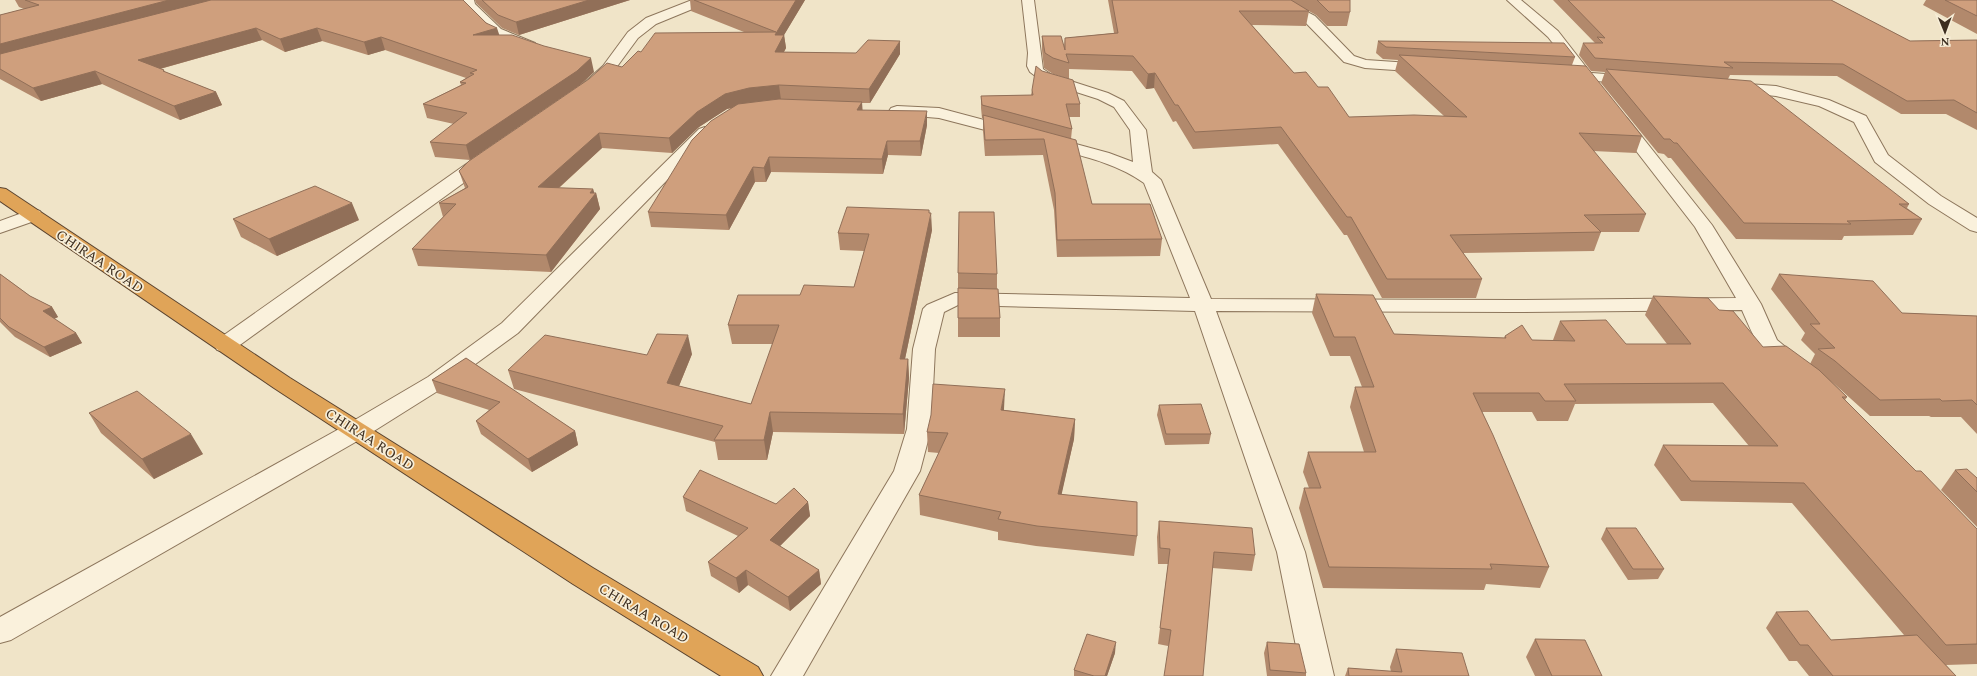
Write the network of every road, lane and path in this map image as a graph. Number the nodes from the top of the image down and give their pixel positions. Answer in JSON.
{"nodes":[{"id":1,"x":468,"y":0,"type":"edge"},
{"id":2,"x":703,"y":0,"type":"edge"},
{"id":3,"x":1028,"y":0,"type":"edge"},
{"id":4,"x":1275,"y":0,"type":"edge"},
{"id":5,"x":1513,"y":0,"type":"edge"},
{"id":6,"x":539,"y":50,"type":"edge"},
{"id":7,"x":1439,"y":69,"type":"edge"},
{"id":8,"x":1555,"y":74,"type":"edge"},
{"id":9,"x":1586,"y":76,"type":"junction"},
{"id":10,"x":1649,"y":81,"type":"edge"},
{"id":11,"x":1721,"y":87,"type":"edge"},
{"id":12,"x":580,"y":94,"type":"edge"},
{"id":13,"x":878,"y":111,"type":"edge"},
{"id":14,"x":718,"y":124,"type":"edge"},
{"id":15,"x":500,"y":149,"type":"edge"},
{"id":16,"x":1143,"y":172,"type":"junction"},
{"id":17,"x":0,"y":193,"type":"edge"},
{"id":18,"x":33,"y":215,"type":"junction"},
{"id":19,"x":1977,"y":226,"type":"edge"},
{"id":20,"x":0,"y":227,"type":"edge"},
{"id":21,"x":1750,"y":304,"type":"junction"},
{"id":22,"x":1203,"y":305,"type":"junction"},
{"id":23,"x":225,"y":345,"type":"junction"},
{"id":24,"x":1811,"y":378,"type":"edge"},
{"id":25,"x":357,"y":430,"type":"junction"},
{"id":26,"x":0,"y":631,"type":"edge"},
{"id":27,"x":747,"y":676,"type":"edge"},
{"id":28,"x":787,"y":676,"type":"edge"},
{"id":29,"x":1318,"y":676,"type":"edge"}],
"edges":[{"from":1,"to":6,"type":"street"},
{"from":2,"to":12,"type":"street"},
{"from":3,"to":16,"type":"street"},
{"from":4,"to":7,"type":"street"},
{"from":5,"to":9,"type":"street"},
{"from":8,"to":9,"type":"street"},
{"from":9,"to":10,"type":"street"},
{"from":9,"to":21,"type":"street"},
{"from":11,"to":19,"type":"street"},
{"from":13,"to":16,"type":"street"},
{"from":14,"to":25,"type":"street"},
{"from":15,"to":23,"type":"street"},
{"from":16,"to":22,"type":"street"},
{"from":17,"to":18,"type":"highway","name":"CHIRAA ROAD"},
{"from":18,"to":20,"type":"street"},
{"from":18,"to":23,"type":"highway","name":"CHIRAA ROAD"},
{"from":21,"to":22,"type":"street"},
{"from":21,"to":24,"type":"street"},
{"from":22,"to":28,"type":"street"},
{"from":22,"to":29,"type":"street"},
{"from":23,"to":25,"type":"highway","name":"CHIRAA ROAD"},
{"from":25,"to":26,"type":"street"},
{"from":25,"to":27,"type":"highway","name":"CHIRAA ROAD"}]}
